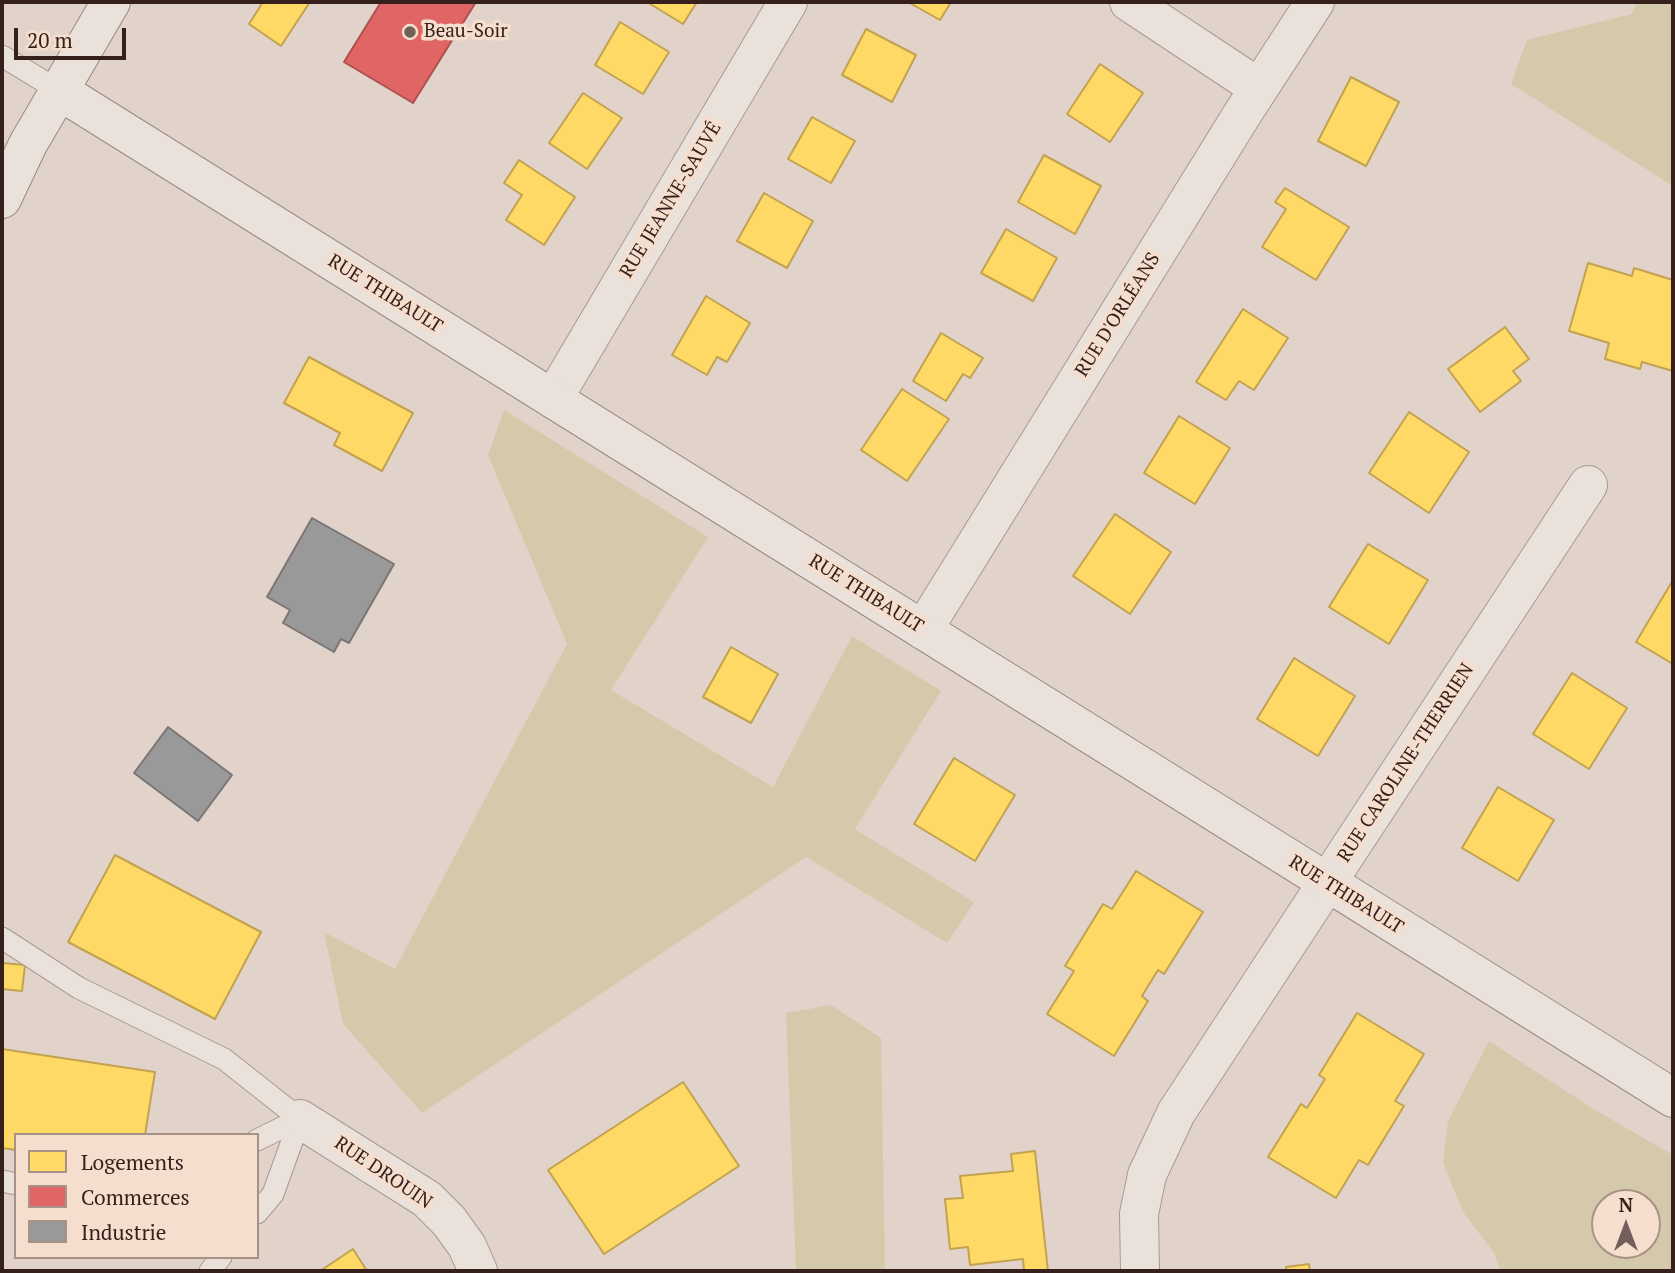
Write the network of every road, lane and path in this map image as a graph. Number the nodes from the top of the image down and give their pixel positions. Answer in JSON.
{"nodes":[{"id":1,"x":111,"y":2,"type":"edge"},
{"id":2,"x":788,"y":2,"type":"edge"},
{"id":3,"x":1129,"y":2,"type":"edge"},
{"id":4,"x":1315,"y":2,"type":"edge"},
{"id":5,"x":2,"y":56,"type":"edge"},
{"id":6,"x":1259,"y":88,"type":"junction"},
{"id":7,"x":58,"y":90,"type":"junction"},
{"id":8,"x":2,"y":199,"type":"edge"},
{"id":9,"x":553,"y":399,"type":"junction"},
{"id":10,"x":1588,"y":485,"type":"dead end"},
{"id":11,"x":923,"y":630,"type":"junction"},
{"id":12,"x":1327,"y":883,"type":"junction"},
{"id":13,"x":2,"y":938,"type":"edge"},
{"id":14,"x":1673,"y":1098,"type":"edge"},
{"id":15,"x":300,"y":1119,"type":"junction"},
{"id":16,"x":259,"y":1139,"type":"edge"},
{"id":17,"x":259,"y":1211,"type":"edge"},
{"id":18,"x":478,"y":1271,"type":"edge"},
{"id":19,"x":1140,"y":1271,"type":"edge"}],
"edges":[{"from":1,"to":7,"type":"street"},
{"from":2,"to":9,"type":"street","name":"RUE JEANNE-SAUVÉ"},
{"from":3,"to":6,"type":"street"},
{"from":4,"to":6,"type":"street","name":"RUE D'ORLÉANS"},
{"from":5,"to":7,"type":"lane"},
{"from":6,"to":11,"type":"street","name":"RUE D'ORLÉANS"},
{"from":7,"to":8,"type":"street"},
{"from":7,"to":9,"type":"street","name":"RUE THIBAULT"},
{"from":9,"to":11,"type":"street","name":"RUE THIBAULT"},
{"from":10,"to":12,"type":"street","name":"RUE CAROLINE-THERRIEN"},
{"from":11,"to":12,"type":"street","name":"RUE THIBAULT"},
{"from":12,"to":14,"type":"street","name":"RUE THIBAULT"},
{"from":12,"to":19,"type":"street","name":"RUE CAROLINE-THERRIEN"},
{"from":13,"to":15,"type":"lane"},
{"from":15,"to":16,"type":"lane"},
{"from":15,"to":17,"type":"lane"},
{"from":15,"to":18,"type":"street","name":"RUE DROUIN"}]}
